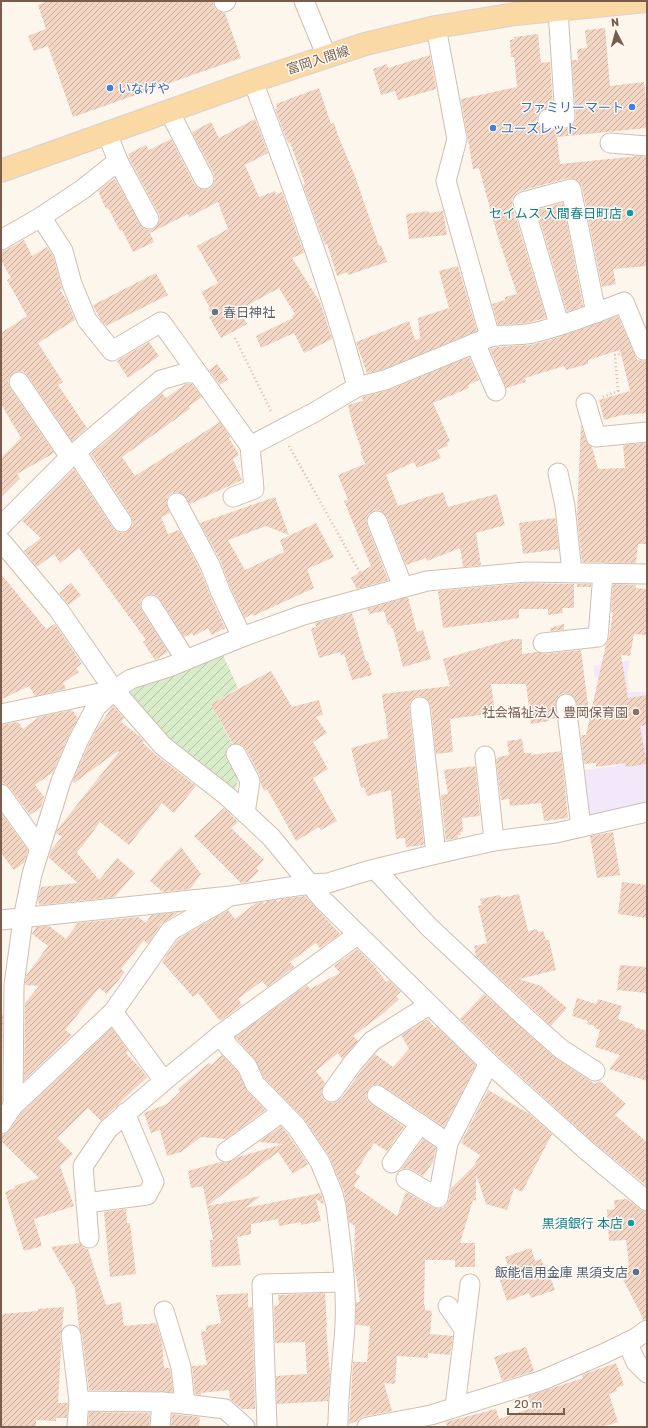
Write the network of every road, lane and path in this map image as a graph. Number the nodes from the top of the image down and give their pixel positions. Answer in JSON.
{"nodes":[{"id":1,"x":304,"y":1,"type":"edge"},
{"id":2,"x":647,"y":1,"type":"edge"},
{"id":3,"x":595,"y":4,"type":"edge"},
{"id":4,"x":513,"y":7,"type":"edge"},
{"id":5,"x":558,"y":10,"type":"junction"},
{"id":6,"x":436,"y":27,"type":"junction"},
{"id":7,"x":327,"y":57,"type":"junction"},
{"id":8,"x":253,"y":81,"type":"junction"},
{"id":9,"x":169,"y":111,"type":"junction"},
{"id":10,"x":548,"y":120,"type":"dead end"},
{"id":11,"x":107,"y":133,"type":"junction"},
{"id":12,"x":610,"y":143,"type":"dead end"},
{"id":13,"x":647,"y":146,"type":"edge"},
{"id":14,"x":118,"y":161,"type":"junction"},
{"id":15,"x":1,"y":171,"type":"edge"},
{"id":16,"x":204,"y":179,"type":"dead end"},
{"id":17,"x":42,"y":217,"type":"junction"},
{"id":18,"x":149,"y":219,"type":"dead end"},
{"id":19,"x":1,"y":240,"type":"edge"},
{"id":20,"x":596,"y":312,"type":"junction"},
{"id":21,"x":559,"y":324,"type":"junction"},
{"id":22,"x":235,"y":338,"type":"dead end"},
{"id":23,"x":482,"y":340,"type":"junction"},
{"id":24,"x":646,"y":349,"type":"edge"},
{"id":25,"x":197,"y":372,"type":"junction"},
{"id":26,"x":19,"y":382,"type":"dead end"},
{"id":27,"x":357,"y":387,"type":"junction"},
{"id":28,"x":496,"y":391,"type":"dead end"},
{"id":29,"x":586,"y":403,"type":"joint"},
{"id":30,"x":280,"y":429,"type":"junction"},
{"id":31,"x":647,"y":432,"type":"edge"},
{"id":32,"x":250,"y":446,"type":"junction"},
{"id":33,"x":73,"y":454,"type":"junction"},
{"id":34,"x":558,"y":474,"type":"dead end"},
{"id":35,"x":233,"y":497,"type":"dead end"},
{"id":36,"x":177,"y":503,"type":"dead end"},
{"id":37,"x":377,"y":521,"type":"dead end"},
{"id":38,"x":122,"y":522,"type":"dead end"},
{"id":39,"x":1,"y":526,"type":"edge"},
{"id":40,"x":1,"y":542,"type":"edge"},
{"id":41,"x":572,"y":572,"type":"junction"},
{"id":42,"x":602,"y":573,"type":"junction"},
{"id":43,"x":647,"y":574,"type":"edge"},
{"id":44,"x":403,"y":587,"type":"junction"},
{"id":45,"x":373,"y":596,"type":"junction"},
{"id":46,"x":151,"y":606,"type":"dead end"},
{"id":47,"x":242,"y":638,"type":"junction"},
{"id":48,"x":543,"y":643,"type":"dead end"},
{"id":49,"x":186,"y":660,"type":"junction"},
{"id":50,"x":114,"y":690,"type":"junction"},
{"id":51,"x":566,"y":704,"type":"dead end"},
{"id":52,"x":420,"y":707,"type":"dead end"},
{"id":53,"x":1,"y":714,"type":"edge"},
{"id":54,"x":236,"y":754,"type":"dead end"},
{"id":55,"x":485,"y":756,"type":"dead end"},
{"id":56,"x":1,"y":794,"type":"edge"},
{"id":57,"x":647,"y":812,"type":"edge"},
{"id":58,"x":245,"y":813,"type":"junction"},
{"id":59,"x":581,"y":827,"type":"junction"},
{"id":60,"x":494,"y":841,"type":"junction"},
{"id":61,"x":39,"y":847,"type":"junction"},
{"id":62,"x":436,"y":854,"type":"junction"},
{"id":63,"x":376,"y":869,"type":"junction"},
{"id":64,"x":310,"y":884,"type":"junction"},
{"id":65,"x":230,"y":896,"type":"junction"},
{"id":66,"x":23,"y":919,"type":"junction"},
{"id":67,"x":1,"y":920,"type":"edge"},
{"id":68,"x":357,"y":935,"type":"junction"},
{"id":69,"x":429,"y":1005,"type":"junction"},
{"id":70,"x":113,"y":1012,"type":"junction"},
{"id":71,"x":220,"y":1035,"type":"junction"},
{"id":72,"x":489,"y":1064,"type":"junction"},
{"id":73,"x":595,"y":1071,"type":"dead end"},
{"id":74,"x":164,"y":1081,"type":"junction"},
{"id":75,"x":332,"y":1092,"type":"dead end"},
{"id":76,"x":377,"y":1095,"type":"dead end"},
{"id":77,"x":9,"y":1097,"type":"edge"},
{"id":78,"x":126,"y":1112,"type":"junction"},
{"id":79,"x":282,"y":1112,"type":"junction"},
{"id":80,"x":1,"y":1124,"type":"edge"},
{"id":81,"x":420,"y":1124,"type":"junction"},
{"id":82,"x":448,"y":1143,"type":"junction"},
{"id":83,"x":226,"y":1152,"type":"dead end"},
{"id":84,"x":392,"y":1163,"type":"dead end"},
{"id":85,"x":406,"y":1180,"type":"dead end"},
{"id":86,"x":647,"y":1201,"type":"edge"},
{"id":87,"x":86,"y":1203,"type":"junction"},
{"id":88,"x":90,"y":1238,"type":"dead end"},
{"id":89,"x":344,"y":1282,"type":"junction"},
{"id":90,"x":470,"y":1284,"type":"dead end"},
{"id":91,"x":448,"y":1306,"type":"dead end"},
{"id":92,"x":164,"y":1311,"type":"dead end"},
{"id":93,"x":464,"y":1329,"type":"junction"},
{"id":94,"x":647,"y":1330,"type":"edge"},
{"id":95,"x":71,"y":1335,"type":"dead end"},
{"id":96,"x":627,"y":1342,"type":"junction"},
{"id":97,"x":647,"y":1373,"type":"edge"},
{"id":98,"x":79,"y":1401,"type":"junction"},
{"id":99,"x":162,"y":1402,"type":"junction"},
{"id":100,"x":185,"y":1404,"type":"junction"},
{"id":101,"x":455,"y":1407,"type":"junction"},
{"id":102,"x":77,"y":1427,"type":"edge"},
{"id":103,"x":160,"y":1427,"type":"edge"},
{"id":104,"x":245,"y":1427,"type":"edge"},
{"id":105,"x":267,"y":1427,"type":"edge"},
{"id":106,"x":337,"y":1427,"type":"edge"},
{"id":107,"x":367,"y":1427,"type":"edge"}],
"edges":[{"from":1,"to":7,"type":"street"},
{"from":2,"to":3,"type":"main road","name":"富岡入間線"},
{"from":3,"to":5,"type":"main road","name":"富岡入間線"},
{"from":4,"to":5,"type":"main road","name":"富岡入間線"},
{"from":4,"to":6,"type":"main road","name":"富岡入間線"},
{"from":5,"to":10,"type":"street"},
{"from":6,"to":7,"type":"main road","name":"富岡入間線"},
{"from":6,"to":23,"type":"street"},
{"from":7,"to":8,"type":"main road","name":"富岡入間線"},
{"from":8,"to":9,"type":"main road","name":"富岡入間線"},
{"from":8,"to":27,"type":"street"},
{"from":9,"to":11,"type":"main road","name":"富岡入間線"},
{"from":9,"to":16,"type":"street"},
{"from":11,"to":14,"type":"street"},
{"from":11,"to":15,"type":"main road","name":"富岡入間線"},
{"from":12,"to":13,"type":"street"},
{"from":14,"to":17,"type":"street"},
{"from":14,"to":18,"type":"street"},
{"from":17,"to":19,"type":"street"},
{"from":17,"to":25,"type":"street"},
{"from":20,"to":21,"type":"street"},
{"from":20,"to":21,"type":"street"},
{"from":20,"to":24,"type":"street"},
{"from":21,"to":23,"type":"street"},
{"from":22,"to":30,"type":"path"},
{"from":23,"to":27,"type":"street"},
{"from":23,"to":28,"type":"street"},
{"from":24,"to":29,"type":"path"},
{"from":25,"to":32,"type":"street"},
{"from":25,"to":33,"type":"street"},
{"from":26,"to":33,"type":"street"},
{"from":27,"to":30,"type":"street"},
{"from":29,"to":31,"type":"street"},
{"from":30,"to":32,"type":"street"},
{"from":30,"to":45,"type":"path"},
{"from":32,"to":35,"type":"street"},
{"from":33,"to":38,"type":"street"},
{"from":33,"to":39,"type":"street"},
{"from":34,"to":41,"type":"street"},
{"from":36,"to":47,"type":"street"},
{"from":37,"to":44,"type":"street"},
{"from":40,"to":50,"type":"street"},
{"from":41,"to":42,"type":"street"},
{"from":41,"to":44,"type":"street"},
{"from":42,"to":43,"type":"street"},
{"from":42,"to":48,"type":"street"},
{"from":44,"to":45,"type":"street"},
{"from":45,"to":47,"type":"street"},
{"from":46,"to":49,"type":"street"},
{"from":47,"to":49,"type":"street"},
{"from":49,"to":50,"type":"street"},
{"from":50,"to":53,"type":"street"},
{"from":50,"to":58,"type":"street"},
{"from":50,"to":61,"type":"street"},
{"from":51,"to":59,"type":"street"},
{"from":52,"to":62,"type":"street"},
{"from":54,"to":58,"type":"street"},
{"from":55,"to":60,"type":"street"},
{"from":56,"to":61,"type":"street"},
{"from":57,"to":59,"type":"street"},
{"from":58,"to":64,"type":"street"},
{"from":59,"to":60,"type":"street"},
{"from":60,"to":62,"type":"street"},
{"from":61,"to":66,"type":"street"},
{"from":62,"to":63,"type":"street"},
{"from":63,"to":64,"type":"street"},
{"from":63,"to":73,"type":"street"},
{"from":64,"to":65,"type":"street"},
{"from":64,"to":68,"type":"street"},
{"from":65,"to":66,"type":"street"},
{"from":65,"to":70,"type":"street"},
{"from":66,"to":67,"type":"street"},
{"from":66,"to":77,"type":"street"},
{"from":68,"to":69,"type":"street"},
{"from":68,"to":71,"type":"street"},
{"from":69,"to":72,"type":"street"},
{"from":69,"to":75,"type":"street"},
{"from":70,"to":74,"type":"street"},
{"from":70,"to":77,"type":"street"},
{"from":71,"to":74,"type":"street"},
{"from":71,"to":79,"type":"street"},
{"from":72,"to":82,"type":"street"},
{"from":72,"to":86,"type":"street"},
{"from":74,"to":78,"type":"street"},
{"from":76,"to":81,"type":"street"},
{"from":77,"to":80,"type":"street"},
{"from":78,"to":87,"type":"street"},
{"from":78,"to":87,"type":"street"},
{"from":79,"to":83,"type":"street"},
{"from":79,"to":89,"type":"street"},
{"from":81,"to":82,"type":"street"},
{"from":81,"to":84,"type":"street"},
{"from":82,"to":85,"type":"street"},
{"from":87,"to":88,"type":"street"},
{"from":89,"to":105,"type":"street"},
{"from":89,"to":106,"type":"street"},
{"from":90,"to":93,"type":"street"},
{"from":91,"to":93,"type":"street"},
{"from":92,"to":100,"type":"street"},
{"from":93,"to":101,"type":"street"},
{"from":94,"to":96,"type":"street"},
{"from":95,"to":98,"type":"street"},
{"from":96,"to":97,"type":"street"},
{"from":96,"to":101,"type":"street"},
{"from":98,"to":99,"type":"street"},
{"from":98,"to":102,"type":"street"},
{"from":99,"to":100,"type":"street"},
{"from":99,"to":103,"type":"street"},
{"from":100,"to":104,"type":"street"},
{"from":101,"to":107,"type":"street"}]}
